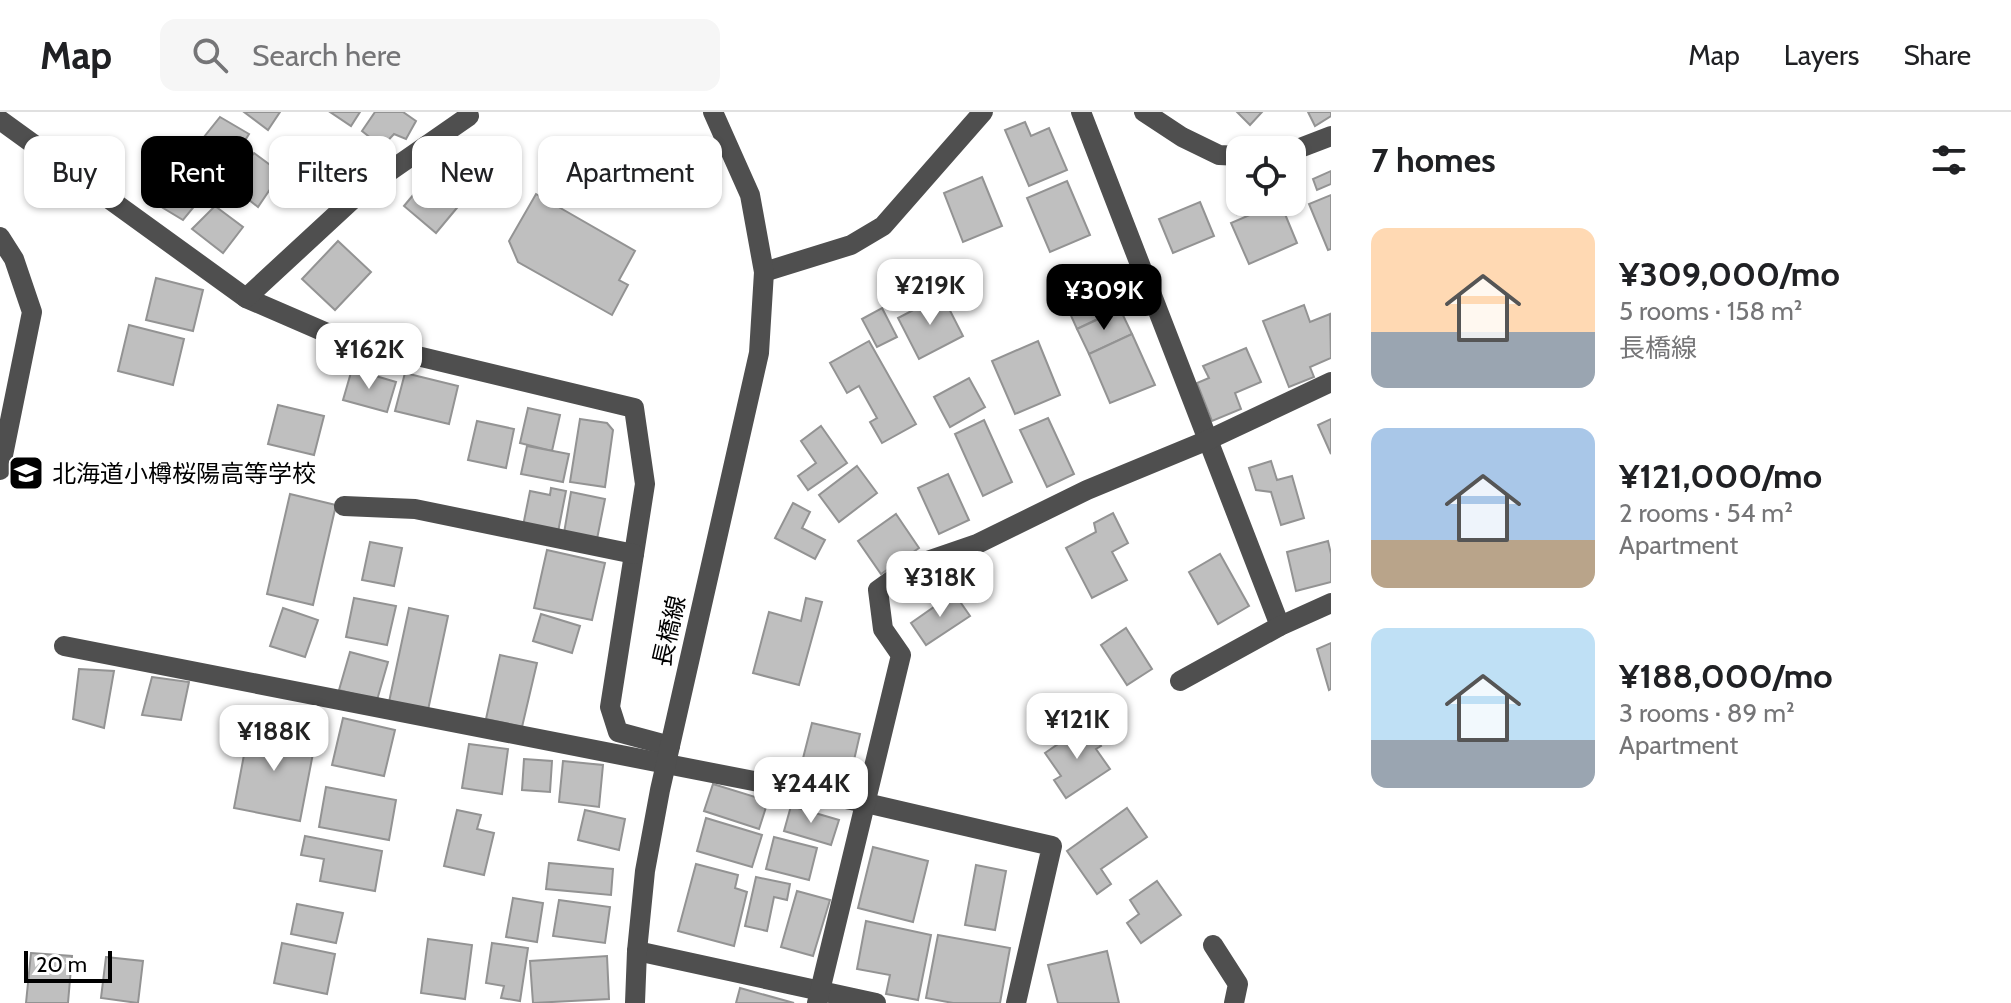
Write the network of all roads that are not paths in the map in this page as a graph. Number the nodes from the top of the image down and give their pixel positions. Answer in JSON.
{"nodes":[{"id":1,"x":713,"y":112,"type":"edge"},
{"id":2,"x":983,"y":112,"type":"edge"},
{"id":3,"x":1081,"y":112,"type":"edge"},
{"id":4,"x":1144,"y":112,"type":"edge"},
{"id":5,"x":469,"y":116,"type":"dead end"},
{"id":6,"x":0,"y":120,"type":"edge"},
{"id":7,"x":1331,"y":136,"type":"edge"},
{"id":8,"x":1306,"y":146,"type":"edge"},
{"id":9,"x":1226,"y":155,"type":"edge"},
{"id":10,"x":0,"y":237,"type":"edge"},
{"id":11,"x":764,"y":272,"type":"junction"},
{"id":12,"x":246,"y":298,"type":"junction"},
{"id":13,"x":1331,"y":382,"type":"edge"},
{"id":14,"x":1208,"y":440,"type":"junction"},
{"id":15,"x":0,"y":470,"type":"edge"},
{"id":16,"x":344,"y":506,"type":"dead end"},
{"id":17,"x":634,"y":554,"type":"junction"},
{"id":18,"x":1331,"y":603,"type":"edge"},
{"id":19,"x":1280,"y":626,"type":"junction"},
{"id":20,"x":64,"y":646,"type":"dead end"},
{"id":21,"x":1180,"y":681,"type":"dead end"},
{"id":22,"x":668,"y":754,"type":"junction"},
{"id":23,"x":866,"y":803,"type":"junction"},
{"id":24,"x":1213,"y":945,"type":"dead end"},
{"id":25,"x":637,"y":951,"type":"junction"},
{"id":26,"x":818,"y":997,"type":"edge"},
{"id":27,"x":635,"y":1003,"type":"edge"},
{"id":28,"x":876,"y":1003,"type":"edge"},
{"id":29,"x":1016,"y":1003,"type":"edge"},
{"id":30,"x":1234,"y":1003,"type":"edge"}],
"edges":[{"from":1,"to":11,"type":"street","name":"長橋線"},
{"from":2,"to":11,"type":"street"},
{"from":3,"to":14,"type":"street"},
{"from":4,"to":9,"type":"street"},
{"from":5,"to":12,"type":"street"},
{"from":6,"to":12,"type":"street"},
{"from":7,"to":8,"type":"street"},
{"from":10,"to":15,"type":"street"},
{"from":11,"to":22,"type":"street","name":"長橋線"},
{"from":12,"to":17,"type":"street"},
{"from":13,"to":14,"type":"street"},
{"from":14,"to":19,"type":"street"},
{"from":14,"to":23,"type":"street"},
{"from":16,"to":17,"type":"street"},
{"from":17,"to":22,"type":"street"},
{"from":18,"to":19,"type":"street"},
{"from":19,"to":21,"type":"street"},
{"from":20,"to":22,"type":"street"},
{"from":22,"to":23,"type":"street"},
{"from":22,"to":25,"type":"street","name":"長橋線"},
{"from":23,"to":26,"type":"street"},
{"from":23,"to":29,"type":"street"},
{"from":24,"to":30,"type":"street"},
{"from":25,"to":26,"type":"street"},
{"from":25,"to":27,"type":"street","name":"長橋線"},
{"from":26,"to":28,"type":"street"}]}
